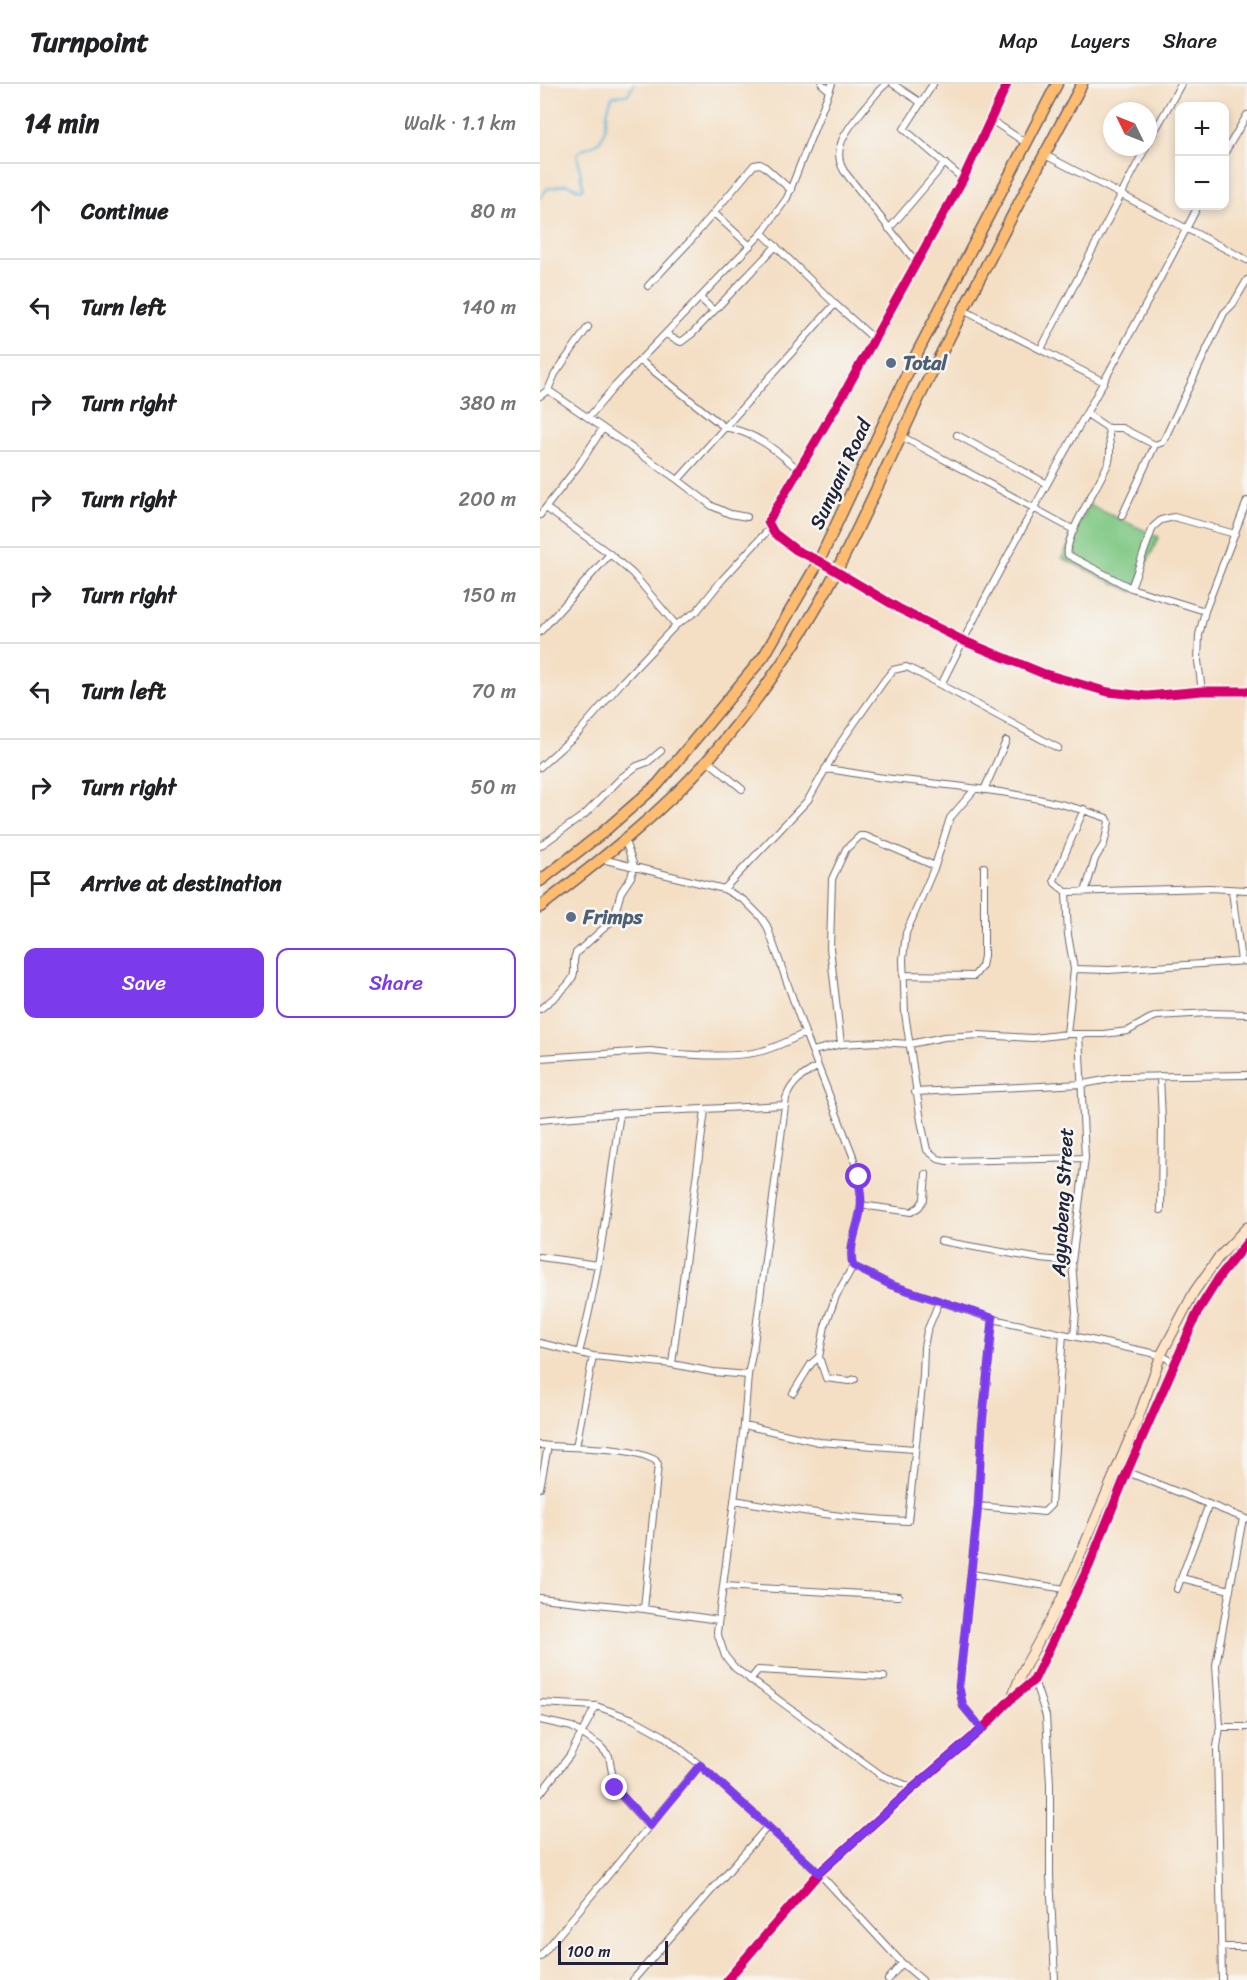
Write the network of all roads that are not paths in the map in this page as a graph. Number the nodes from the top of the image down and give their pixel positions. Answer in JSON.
{"nodes":[{"id":1,"x":822,"y":84,"type":"edge"},
{"id":2,"x":886,"y":84,"type":"edge"},
{"id":3,"x":892,"y":84,"type":"edge"},
{"id":4,"x":933,"y":84,"type":"edge"},
{"id":5,"x":1007,"y":84,"type":"edge"},
{"id":6,"x":1057,"y":84,"type":"edge"},
{"id":7,"x":1082,"y":84,"type":"edge"},
{"id":8,"x":1181,"y":84,"type":"edge"},
{"id":9,"x":831,"y":87,"type":"edge"},
{"id":10,"x":920,"y":102,"type":"junction"},
{"id":11,"x":1247,"y":115,"type":"edge"},
{"id":12,"x":990,"y":120,"type":"junction"},
{"id":13,"x":1157,"y":127,"type":"edge"},
{"id":14,"x":1026,"y":143,"type":"junction"},
{"id":15,"x":1229,"y":146,"type":"edge"},
{"id":16,"x":1045,"y":155,"type":"junction"},
{"id":17,"x":1141,"y":156,"type":"edge"},
{"id":18,"x":945,"y":163,"type":"junction"},
{"id":19,"x":963,"y":179,"type":"junction"},
{"id":20,"x":790,"y":190,"type":"junction"},
{"id":21,"x":1120,"y":194,"type":"junction"},
{"id":22,"x":1196,"y":210,"type":"edge"},
{"id":23,"x":714,"y":213,"type":"junction"},
{"id":24,"x":889,"y":228,"type":"junction"},
{"id":25,"x":1186,"y":228,"type":"junction"},
{"id":26,"x":762,"y":233,"type":"junction"},
{"id":27,"x":750,"y":246,"type":"junction"},
{"id":28,"x":776,"y":246,"type":"junction"},
{"id":29,"x":1247,"y":260,"type":"edge"},
{"id":30,"x":916,"y":262,"type":"junction"},
{"id":31,"x":1247,"y":280,"type":"edge"},
{"id":32,"x":648,"y":286,"type":"dead end"},
{"id":33,"x":699,"y":298,"type":"junction"},
{"id":34,"x":835,"y":304,"type":"junction"},
{"id":35,"x":714,"y":311,"type":"junction"},
{"id":36,"x":965,"y":311,"type":"junction"},
{"id":37,"x":588,"y":327,"type":"dead end"},
{"id":38,"x":666,"y":333,"type":"junction"},
{"id":39,"x":873,"y":338,"type":"junction"},
{"id":40,"x":1041,"y":349,"type":"junction"},
{"id":41,"x":641,"y":361,"type":"junction"},
{"id":42,"x":1104,"y":382,"type":"junction"},
{"id":43,"x":548,"y":390,"type":"junction"},
{"id":44,"x":540,"y":396,"type":"edge"},
{"id":45,"x":1087,"y":414,"type":"junction"},
{"id":46,"x":589,"y":417,"type":"junction"},
{"id":47,"x":724,"y":427,"type":"junction"},
{"id":48,"x":603,"y":428,"type":"junction"},
{"id":49,"x":1108,"y":428,"type":"junction"},
{"id":50,"x":957,"y":435,"type":"dead end"},
{"id":51,"x":901,"y":436,"type":"junction"},
{"id":52,"x":1155,"y":445,"type":"junction"},
{"id":53,"x":799,"y":470,"type":"junction"},
{"id":54,"x":678,"y":480,"type":"junction"},
{"id":55,"x":1047,"y":484,"type":"junction"},
{"id":56,"x":1247,"y":501,"type":"edge"},
{"id":57,"x":546,"y":508,"type":"junction"},
{"id":58,"x":1033,"y":509,"type":"junction"},
{"id":59,"x":540,"y":515,"type":"edge"},
{"id":60,"x":1122,"y":516,"type":"dead end"},
{"id":61,"x":747,"y":517,"type":"dead end"},
{"id":62,"x":770,"y":528,"type":"junction"},
{"id":63,"x":1074,"y":530,"type":"junction"},
{"id":64,"x":1235,"y":534,"type":"junction"},
{"id":65,"x":610,"y":554,"type":"junction"},
{"id":66,"x":819,"y":561,"type":"junction"},
{"id":67,"x":836,"y":572,"type":"junction"},
{"id":68,"x":1131,"y":588,"type":"junction"},
{"id":69,"x":1204,"y":611,"type":"junction"},
{"id":70,"x":676,"y":625,"type":"junction"},
{"id":71,"x":540,"y":632,"type":"edge"},
{"id":72,"x":964,"y":640,"type":"junction"},
{"id":73,"x":941,"y":684,"type":"junction"},
{"id":74,"x":1202,"y":691,"type":"junction"},
{"id":75,"x":1247,"y":691,"type":"edge"},
{"id":76,"x":1006,"y":741,"type":"dead end"},
{"id":77,"x":1058,"y":748,"type":"dead end"},
{"id":78,"x":661,"y":751,"type":"dead end"},
{"id":79,"x":707,"y":760,"type":"junction"},
{"id":80,"x":540,"y":767,"type":"edge"},
{"id":81,"x":825,"y":769,"type":"junction"},
{"id":82,"x":742,"y":789,"type":"dead end"},
{"id":83,"x":975,"y":789,"type":"junction"},
{"id":84,"x":984,"y":790,"type":"junction"},
{"id":85,"x":1084,"y":809,"type":"junction"},
{"id":86,"x":625,"y":841,"type":"junction"},
{"id":87,"x":540,"y":846,"type":"edge"},
{"id":88,"x":602,"y":859,"type":"junction"},
{"id":89,"x":634,"y":866,"type":"junction"},
{"id":90,"x":935,"y":866,"type":"junction"},
{"id":91,"x":984,"y":867,"type":"dead end"},
{"id":92,"x":540,"y":881,"type":"edge"},
{"id":93,"x":724,"y":889,"type":"junction"},
{"id":94,"x":1247,"y":890,"type":"edge"},
{"id":95,"x":1232,"y":891,"type":"junction"},
{"id":96,"x":1066,"y":892,"type":"junction"},
{"id":97,"x":1085,"y":892,"type":"junction"},
{"id":98,"x":540,"y":907,"type":"edge"},
{"id":99,"x":1244,"y":961,"type":"edge"},
{"id":100,"x":1074,"y":969,"type":"junction"},
{"id":101,"x":903,"y":975,"type":"junction"},
{"id":102,"x":540,"y":1009,"type":"edge"},
{"id":103,"x":1247,"y":1014,"type":"edge"},
{"id":104,"x":805,"y":1033,"type":"junction"},
{"id":105,"x":1067,"y":1034,"type":"junction"},
{"id":106,"x":1079,"y":1034,"type":"junction"},
{"id":107,"x":841,"y":1044,"type":"junction"},
{"id":108,"x":909,"y":1044,"type":"junction"},
{"id":109,"x":813,"y":1052,"type":"junction"},
{"id":110,"x":540,"y":1058,"type":"edge"},
{"id":111,"x":818,"y":1066,"type":"junction"},
{"id":112,"x":1247,"y":1075,"type":"edge"},
{"id":113,"x":1160,"y":1076,"type":"junction"},
{"id":114,"x":1083,"y":1084,"type":"junction"},
{"id":115,"x":915,"y":1092,"type":"junction"},
{"id":116,"x":785,"y":1105,"type":"junction"},
{"id":117,"x":705,"y":1110,"type":"junction"},
{"id":118,"x":620,"y":1113,"type":"junction"},
{"id":119,"x":540,"y":1120,"type":"edge"},
{"id":120,"x":1085,"y":1158,"type":"junction"},
{"id":121,"x":926,"y":1174,"type":"dead end"},
{"id":122,"x":861,"y":1205,"type":"junction"},
{"id":123,"x":1161,"y":1210,"type":"dead end"},
{"id":124,"x":1247,"y":1227,"type":"edge"},
{"id":125,"x":941,"y":1241,"type":"dead end"},
{"id":126,"x":1247,"y":1242,"type":"edge"},
{"id":127,"x":540,"y":1257,"type":"edge"},
{"id":128,"x":1072,"y":1262,"type":"junction"},
{"id":129,"x":598,"y":1265,"type":"junction"},
{"id":130,"x":853,"y":1266,"type":"junction"},
{"id":131,"x":939,"y":1302,"type":"junction"},
{"id":132,"x":993,"y":1318,"type":"junction"},
{"id":133,"x":1063,"y":1334,"type":"junction"},
{"id":134,"x":1074,"y":1335,"type":"junction"},
{"id":135,"x":540,"y":1342,"type":"edge"},
{"id":136,"x":579,"y":1353,"type":"junction"},
{"id":137,"x":1161,"y":1354,"type":"junction"},
{"id":138,"x":593,"y":1356,"type":"junction"},
{"id":139,"x":819,"y":1358,"type":"junction"},
{"id":140,"x":1175,"y":1363,"type":"junction"},
{"id":141,"x":672,"y":1364,"type":"junction"},
{"id":142,"x":748,"y":1375,"type":"junction"},
{"id":143,"x":855,"y":1378,"type":"dead end"},
{"id":144,"x":793,"y":1394,"type":"dead end"},
{"id":145,"x":744,"y":1425,"type":"junction"},
{"id":146,"x":540,"y":1445,"type":"edge"},
{"id":147,"x":548,"y":1446,"type":"junction"},
{"id":148,"x":576,"y":1447,"type":"junction"},
{"id":149,"x":915,"y":1449,"type":"junction"},
{"id":150,"x":1127,"y":1472,"type":"junction"},
{"id":151,"x":540,"y":1488,"type":"edge"},
{"id":152,"x":734,"y":1500,"type":"junction"},
{"id":153,"x":1209,"y":1504,"type":"junction"},
{"id":154,"x":978,"y":1506,"type":"junction"},
{"id":155,"x":1245,"y":1519,"type":"edge"},
{"id":156,"x":971,"y":1574,"type":"junction"},
{"id":157,"x":1181,"y":1578,"type":"junction"},
{"id":158,"x":724,"y":1586,"type":"junction"},
{"id":159,"x":1177,"y":1588,"type":"dead end"},
{"id":160,"x":1065,"y":1589,"type":"junction"},
{"id":161,"x":1230,"y":1590,"type":"junction"},
{"id":162,"x":898,"y":1596,"type":"dead end"},
{"id":163,"x":540,"y":1598,"type":"edge"},
{"id":164,"x":644,"y":1609,"type":"junction"},
{"id":165,"x":718,"y":1620,"type":"junction"},
{"id":166,"x":884,"y":1677,"type":"dead end"},
{"id":167,"x":750,"y":1680,"type":"junction"},
{"id":168,"x":1034,"y":1680,"type":"junction"},
{"id":169,"x":1011,"y":1700,"type":"junction"},
{"id":170,"x":540,"y":1703,"type":"edge"},
{"id":171,"x":596,"y":1706,"type":"junction"},
{"id":172,"x":540,"y":1720,"type":"edge"},
{"id":173,"x":1220,"y":1727,"type":"junction"},
{"id":174,"x":1247,"y":1727,"type":"edge"},
{"id":175,"x":982,"y":1729,"type":"junction"},
{"id":176,"x":581,"y":1732,"type":"junction"},
{"id":177,"x":700,"y":1765,"type":"junction"},
{"id":178,"x":913,"y":1788,"type":"junction"},
{"id":179,"x":540,"y":1794,"type":"edge"},
{"id":180,"x":650,"y":1826,"type":"junction"},
{"id":181,"x":768,"y":1826,"type":"junction"},
{"id":182,"x":819,"y":1873,"type":"junction"},
{"id":183,"x":1222,"y":1947,"type":"junction"},
{"id":184,"x":1247,"y":1947,"type":"edge"},
{"id":185,"x":540,"y":1957,"type":"edge"},
{"id":186,"x":902,"y":1963,"type":"junction"},
{"id":187,"x":633,"y":1980,"type":"edge"},
{"id":188,"x":727,"y":1980,"type":"edge"},
{"id":189,"x":888,"y":1980,"type":"edge"},
{"id":190,"x":922,"y":1980,"type":"edge"},
{"id":191,"x":1055,"y":1980,"type":"edge"},
{"id":192,"x":1222,"y":1980,"type":"edge"}],
"edges":[{"from":1,"to":9,"type":"street"},
{"from":2,"to":24,"type":"street"},
{"from":3,"to":10,"type":"street"},
{"from":4,"to":10,"type":"street"},
{"from":5,"to":12,"type":"street"},
{"from":6,"to":14,"type":"main road","name":"Sunyani Road"},
{"from":7,"to":16,"type":"main road"},
{"from":8,"to":13,"type":"street"},
{"from":9,"to":20,"type":"street"},
{"from":10,"to":18,"type":"street"},
{"from":11,"to":15,"type":"street"},
{"from":12,"to":14,"type":"street"},
{"from":12,"to":19,"type":"street"},
{"from":14,"to":66,"type":"main road","name":"Sunyani Road"},
{"from":16,"to":21,"type":"street"},
{"from":16,"to":36,"type":"main road"},
{"from":17,"to":21,"type":"street"},
{"from":18,"to":19,"type":"street"},
{"from":18,"to":24,"type":"street"},
{"from":19,"to":30,"type":"street"},
{"from":20,"to":23,"type":"street"},
{"from":20,"to":26,"type":"street"},
{"from":21,"to":25,"type":"street"},
{"from":21,"to":40,"type":"street"},
{"from":22,"to":25,"type":"street"},
{"from":23,"to":27,"type":"street"},
{"from":23,"to":32,"type":"street"},
{"from":24,"to":30,"type":"street"},
{"from":25,"to":29,"type":"street"},
{"from":25,"to":42,"type":"street"},
{"from":26,"to":27,"type":"street"},
{"from":26,"to":28,"type":"street"},
{"from":27,"to":33,"type":"street"},
{"from":28,"to":34,"type":"street"},
{"from":28,"to":35,"type":"street"},
{"from":30,"to":39,"type":"street"},
{"from":31,"to":52,"type":"street"},
{"from":33,"to":35,"type":"street"},
{"from":33,"to":38,"type":"street"},
{"from":34,"to":39,"type":"street"},
{"from":34,"to":47,"type":"street"},
{"from":35,"to":38,"type":"street"},
{"from":36,"to":40,"type":"street"},
{"from":36,"to":51,"type":"main road"},
{"from":37,"to":43,"type":"street"},
{"from":38,"to":41,"type":"street"},
{"from":39,"to":53,"type":"street"},
{"from":40,"to":42,"type":"street"},
{"from":41,"to":46,"type":"street"},
{"from":41,"to":47,"type":"street"},
{"from":42,"to":45,"type":"street"},
{"from":43,"to":44,"type":"street"},
{"from":43,"to":46,"type":"street"},
{"from":45,"to":49,"type":"street"},
{"from":45,"to":55,"type":"street"},
{"from":46,"to":48,"type":"street"},
{"from":47,"to":53,"type":"street"},
{"from":47,"to":54,"type":"street"},
{"from":48,"to":54,"type":"street"},
{"from":48,"to":57,"type":"street"},
{"from":49,"to":52,"type":"street"},
{"from":49,"to":63,"type":"street"},
{"from":50,"to":55,"type":"street"},
{"from":51,"to":58,"type":"street"},
{"from":51,"to":67,"type":"main road"},
{"from":52,"to":60,"type":"street"},
{"from":53,"to":62,"type":"street"},
{"from":54,"to":61,"type":"street"},
{"from":55,"to":58,"type":"street"},
{"from":56,"to":64,"type":"street"},
{"from":57,"to":59,"type":"street"},
{"from":57,"to":65,"type":"street"},
{"from":58,"to":63,"type":"street"},
{"from":58,"to":72,"type":"street"},
{"from":62,"to":66,"type":"street"},
{"from":62,"to":70,"type":"street"},
{"from":63,"to":68,"type":"street"},
{"from":64,"to":68,"type":"street"},
{"from":64,"to":69,"type":"street"},
{"from":65,"to":70,"type":"street"},
{"from":65,"to":71,"type":"street"},
{"from":66,"to":67,"type":"street"},
{"from":66,"to":92,"type":"main road","name":"Sunyani Road"},
{"from":67,"to":72,"type":"street"},
{"from":67,"to":79,"type":"main road"},
{"from":68,"to":69,"type":"street"},
{"from":69,"to":74,"type":"street"},
{"from":70,"to":80,"type":"street"},
{"from":72,"to":73,"type":"street"},
{"from":72,"to":74,"type":"street"},
{"from":73,"to":77,"type":"street"},
{"from":73,"to":81,"type":"street"},
{"from":74,"to":75,"type":"street"},
{"from":76,"to":84,"type":"street"},
{"from":78,"to":87,"type":"street"},
{"from":79,"to":82,"type":"street"},
{"from":79,"to":86,"type":"main road"},
{"from":81,"to":83,"type":"street"},
{"from":81,"to":93,"type":"street"},
{"from":83,"to":84,"type":"street"},
{"from":83,"to":90,"type":"street"},
{"from":84,"to":85,"type":"street"},
{"from":85,"to":96,"type":"street"},
{"from":85,"to":97,"type":"street"},
{"from":86,"to":88,"type":"main road"},
{"from":86,"to":89,"type":"street"},
{"from":88,"to":89,"type":"street"},
{"from":88,"to":98,"type":"main road"},
{"from":89,"to":93,"type":"street"},
{"from":89,"to":102,"type":"street"},
{"from":90,"to":101,"type":"street"},
{"from":90,"to":107,"type":"street"},
{"from":91,"to":101,"type":"street"},
{"from":93,"to":104,"type":"street"},
{"from":94,"to":95,"type":"street"},
{"from":95,"to":97,"type":"street"},
{"from":95,"to":99,"type":"street"},
{"from":96,"to":97,"type":"street"},
{"from":96,"to":100,"type":"street"},
{"from":99,"to":100,"type":"street"},
{"from":100,"to":105,"type":"street"},
{"from":101,"to":108,"type":"street"},
{"from":103,"to":106,"type":"street"},
{"from":104,"to":109,"type":"street"},
{"from":104,"to":110,"type":"street"},
{"from":105,"to":106,"type":"street"},
{"from":105,"to":108,"type":"street"},
{"from":106,"to":114,"type":"street","name":"Agyabeng Street"},
{"from":107,"to":108,"type":"street"},
{"from":107,"to":109,"type":"street"},
{"from":108,"to":115,"type":"street"},
{"from":109,"to":111,"type":"street"},
{"from":111,"to":116,"type":"street"},
{"from":111,"to":122,"type":"street"},
{"from":112,"to":113,"type":"street"},
{"from":113,"to":114,"type":"street"},
{"from":113,"to":123,"type":"street"},
{"from":114,"to":115,"type":"street"},
{"from":114,"to":120,"type":"street","name":"Agyabeng Street"},
{"from":115,"to":120,"type":"street"},
{"from":116,"to":117,"type":"street"},
{"from":116,"to":142,"type":"street"},
{"from":117,"to":118,"type":"street"},
{"from":117,"to":141,"type":"street"},
{"from":118,"to":119,"type":"street"},
{"from":118,"to":129,"type":"street"},
{"from":120,"to":128,"type":"street","name":"Agyabeng Street"},
{"from":121,"to":122,"type":"street"},
{"from":122,"to":130,"type":"street"},
{"from":124,"to":137,"type":"street"},
{"from":125,"to":128,"type":"street"},
{"from":126,"to":140,"type":"street"},
{"from":127,"to":129,"type":"street"},
{"from":128,"to":134,"type":"street","name":"Agyabeng Street"},
{"from":129,"to":136,"type":"street"},
{"from":130,"to":131,"type":"street"},
{"from":130,"to":139,"type":"street"},
{"from":131,"to":132,"type":"street"},
{"from":131,"to":149,"type":"street"},
{"from":132,"to":133,"type":"street"},
{"from":132,"to":154,"type":"street"},
{"from":133,"to":134,"type":"street"},
{"from":133,"to":154,"type":"street"},
{"from":134,"to":137,"type":"street"},
{"from":135,"to":136,"type":"street"},
{"from":136,"to":138,"type":"street"},
{"from":137,"to":140,"type":"street"},
{"from":137,"to":160,"type":"street"},
{"from":138,"to":141,"type":"street"},
{"from":138,"to":148,"type":"street"},
{"from":139,"to":143,"type":"street"},
{"from":139,"to":144,"type":"street"},
{"from":140,"to":150,"type":"street"},
{"from":141,"to":142,"type":"street"},
{"from":142,"to":145,"type":"street"},
{"from":145,"to":149,"type":"street"},
{"from":145,"to":152,"type":"street"},
{"from":146,"to":147,"type":"street"},
{"from":147,"to":148,"type":"street"},
{"from":147,"to":151,"type":"street"},
{"from":148,"to":164,"type":"street"},
{"from":149,"to":152,"type":"street"},
{"from":150,"to":153,"type":"street"},
{"from":150,"to":168,"type":"street"},
{"from":152,"to":158,"type":"street"},
{"from":153,"to":155,"type":"street"},
{"from":153,"to":157,"type":"street"},
{"from":154,"to":156,"type":"street"},
{"from":155,"to":161,"type":"street"},
{"from":156,"to":160,"type":"street"},
{"from":156,"to":175,"type":"street"},
{"from":157,"to":159,"type":"street"},
{"from":157,"to":161,"type":"street"},
{"from":158,"to":162,"type":"street"},
{"from":158,"to":165,"type":"street"},
{"from":160,"to":169,"type":"street"},
{"from":161,"to":173,"type":"street"},
{"from":163,"to":164,"type":"street"},
{"from":164,"to":165,"type":"street"},
{"from":165,"to":167,"type":"street"},
{"from":166,"to":167,"type":"street"},
{"from":167,"to":178,"type":"street"},
{"from":168,"to":169,"type":"street"},
{"from":168,"to":191,"type":"street"},
{"from":169,"to":175,"type":"street"},
{"from":170,"to":171,"type":"street"},
{"from":171,"to":176,"type":"street"},
{"from":171,"to":177,"type":"street"},
{"from":172,"to":176,"type":"street"},
{"from":173,"to":174,"type":"street"},
{"from":173,"to":183,"type":"street"},
{"from":175,"to":178,"type":"street"},
{"from":176,"to":179,"type":"street"},
{"from":176,"to":180,"type":"street"},
{"from":177,"to":180,"type":"street"},
{"from":177,"to":181,"type":"street"},
{"from":178,"to":182,"type":"street"},
{"from":180,"to":185,"type":"street"},
{"from":181,"to":182,"type":"street"},
{"from":181,"to":187,"type":"street"},
{"from":182,"to":186,"type":"street"},
{"from":182,"to":188,"type":"street"},
{"from":183,"to":184,"type":"street"},
{"from":183,"to":192,"type":"street"},
{"from":186,"to":189,"type":"street"},
{"from":186,"to":190,"type":"street"}]}
